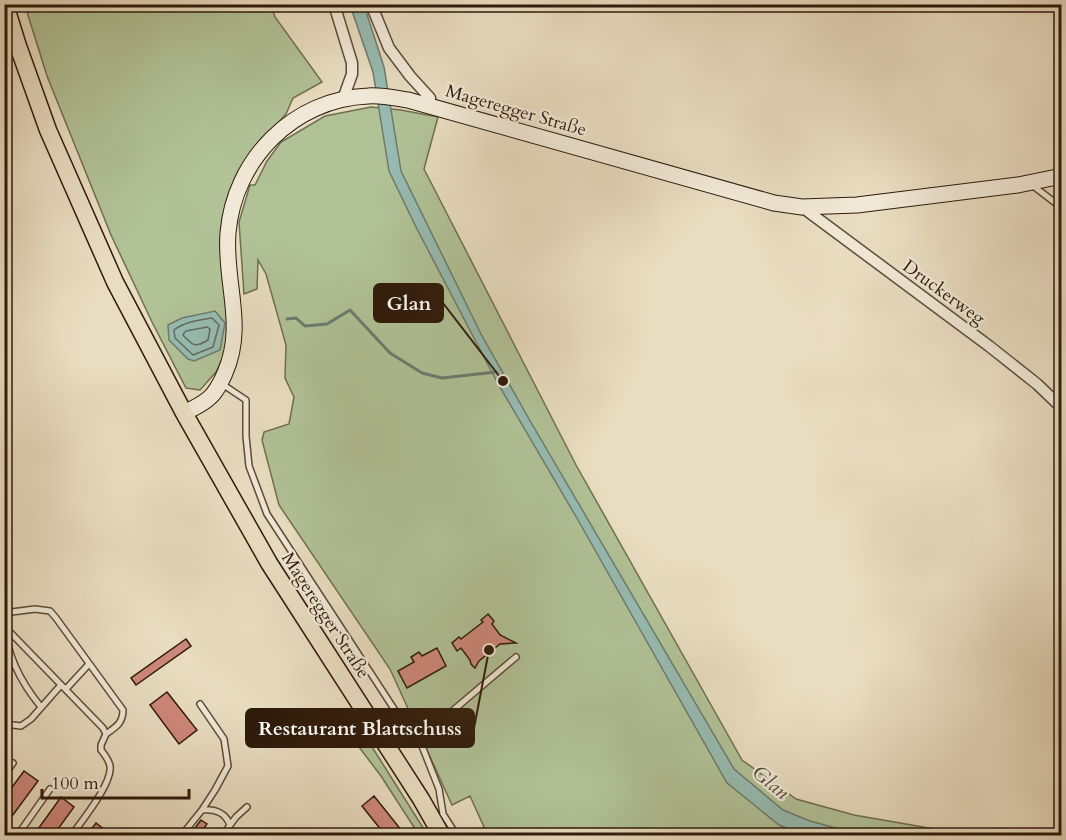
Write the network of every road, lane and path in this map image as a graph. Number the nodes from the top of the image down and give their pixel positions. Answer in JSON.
{"nodes":[{"id":1,"x":5,"y":4,"type":"edge"},
{"id":2,"x":334,"y":4,"type":"edge"},
{"id":3,"x":371,"y":4,"type":"edge"},
{"id":4,"x":349,"y":98,"type":"junction"},
{"id":5,"x":430,"y":106,"type":"junction"},
{"id":6,"x":1062,"y":176,"type":"edge"},
{"id":7,"x":1028,"y":183,"type":"junction"},
{"id":8,"x":802,"y":207,"type":"junction"},
{"id":9,"x":1062,"y":208,"type":"edge"},
{"id":10,"x":220,"y":383,"type":"junction"},
{"id":11,"x":1062,"y":408,"type":"edge"},
{"id":12,"x":184,"y":412,"type":"junction"},
{"id":13,"x":4,"y":613,"type":"edge"},
{"id":14,"x":5,"y":626,"type":"edge"},
{"id":15,"x":516,"y":657,"type":"dead end"},
{"id":16,"x":88,"y":664,"type":"junction"},
{"id":17,"x":63,"y":687,"type":"junction"},
{"id":18,"x":200,"y":704,"type":"dead end"},
{"id":19,"x":41,"y":707,"type":"junction"},
{"id":20,"x":4,"y":724,"type":"edge"},
{"id":21,"x":106,"y":734,"type":"junction"},
{"id":22,"x":420,"y":741,"type":"junction"},
{"id":23,"x":13,"y":763,"type":"dead end"},
{"id":24,"x":4,"y":775,"type":"edge"},
{"id":25,"x":50,"y":789,"type":"dead end"},
{"id":26,"x":248,"y":807,"type":"dead end"},
{"id":27,"x":202,"y":810,"type":"junction"},
{"id":28,"x":230,"y":825,"type":"junction"},
{"id":29,"x":17,"y":836,"type":"edge"},
{"id":30,"x":70,"y":836,"type":"edge"},
{"id":31,"x":181,"y":836,"type":"edge"},
{"id":32,"x":222,"y":836,"type":"edge"},
{"id":33,"x":442,"y":836,"type":"edge"},
{"id":34,"x":457,"y":836,"type":"edge"}],
"edges":[{"from":1,"to":12,"type":"main road","name":"Mageregger Straße"},
{"from":2,"to":4,"type":"street"},
{"from":3,"to":5,"type":"street"},
{"from":4,"to":5,"type":"street","name":"Mageregger Straße"},
{"from":4,"to":10,"type":"street","name":"Mageregger Straße"},
{"from":5,"to":8,"type":"street","name":"Mageregger Straße"},
{"from":6,"to":7,"type":"street","name":"Mageregger Straße"},
{"from":7,"to":8,"type":"street","name":"Mageregger Straße"},
{"from":7,"to":9,"type":"lane"},
{"from":8,"to":11,"type":"street","name":"Druckerweg"},
{"from":10,"to":12,"type":"street","name":"Mageregger Straße"},
{"from":10,"to":22,"type":"lane"},
{"from":12,"to":33,"type":"main road","name":"Mageregger Straße"},
{"from":13,"to":16,"type":"lane"},
{"from":14,"to":17,"type":"lane"},
{"from":14,"to":19,"type":"lane"},
{"from":15,"to":22,"type":"lane"},
{"from":16,"to":17,"type":"lane"},
{"from":16,"to":21,"type":"lane"},
{"from":17,"to":19,"type":"lane"},
{"from":17,"to":21,"type":"lane"},
{"from":18,"to":27,"type":"lane"},
{"from":19,"to":20,"type":"lane"},
{"from":21,"to":30,"type":"lane"},
{"from":22,"to":34,"type":"lane"},
{"from":23,"to":24,"type":"lane"},
{"from":25,"to":29,"type":"lane"},
{"from":26,"to":28,"type":"lane"},
{"from":27,"to":28,"type":"lane"},
{"from":27,"to":31,"type":"lane"},
{"from":28,"to":32,"type":"lane"}]}
